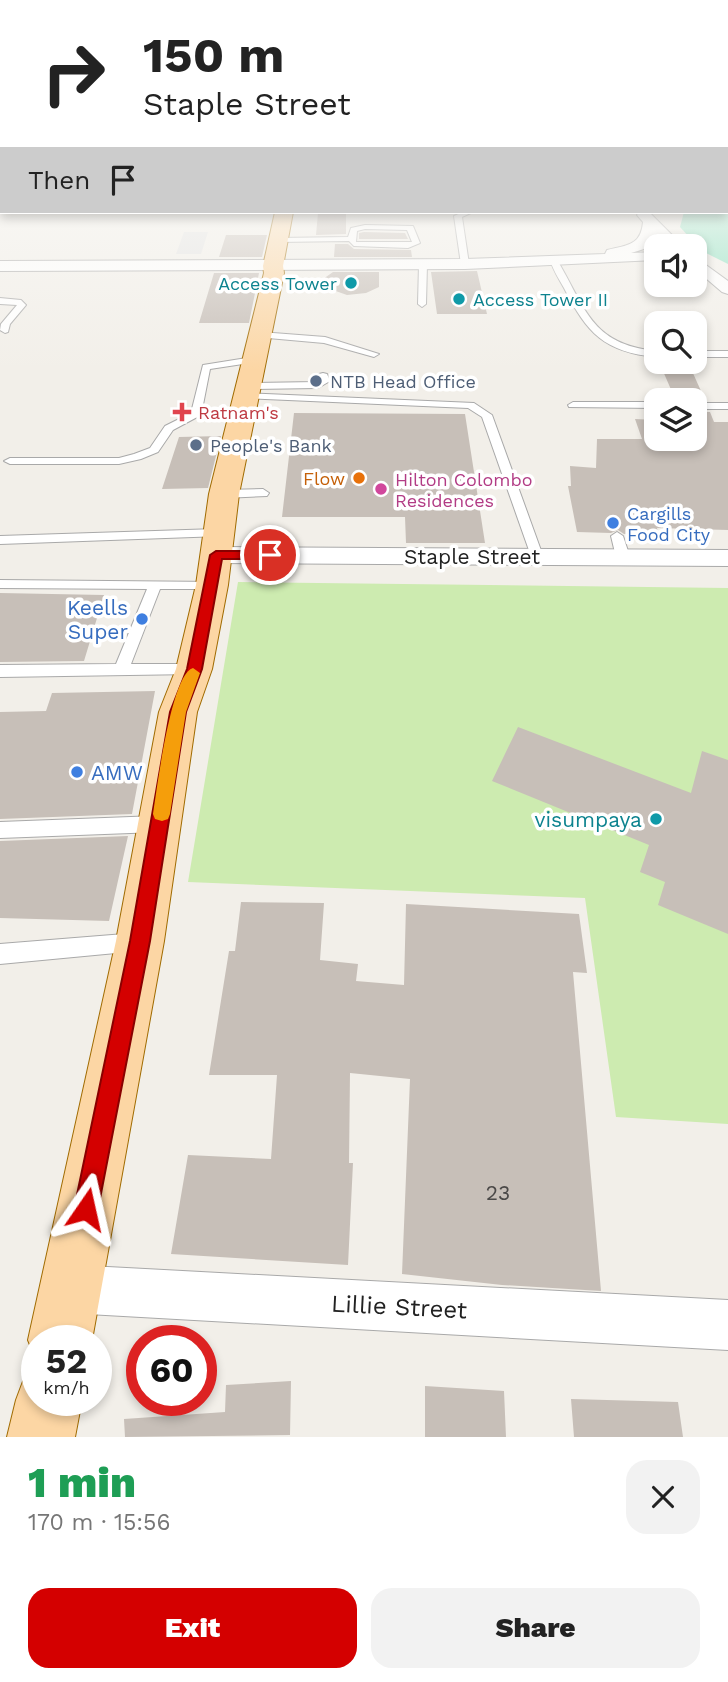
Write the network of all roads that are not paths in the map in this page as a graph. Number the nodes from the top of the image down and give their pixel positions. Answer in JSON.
{"nodes":[{"id":1,"x":279,"y":237,"type":"edge"},
{"id":2,"x":414,"y":237,"type":"edge"},
{"id":3,"x":461,"y":237,"type":"edge"},
{"id":4,"x":646,"y":237,"type":"edge"},
{"id":5,"x":351,"y":239,"type":"joint"},
{"id":6,"x":276,"y":253,"type":"junction"},
{"id":7,"x":644,"y":256,"type":"edge"},
{"id":8,"x":581,"y":258,"type":"junction"},
{"id":9,"x":553,"y":260,"type":"junction"},
{"id":10,"x":423,"y":264,"type":"junction"},
{"id":11,"x":465,"y":264,"type":"junction"},
{"id":12,"x":0,"y":266,"type":"edge"},
{"id":13,"x":707,"y":272,"type":"edge"},
{"id":14,"x":728,"y":289,"type":"edge"},
{"id":15,"x":0,"y":301,"type":"edge"},
{"id":16,"x":422,"y":304,"type":"dead end"},
{"id":17,"x":5,"y":330,"type":"dead end"},
{"id":18,"x":374,"y":354,"type":"dead end"},
{"id":19,"x":644,"y":354,"type":"edge"},
{"id":20,"x":707,"y":354,"type":"edge"},
{"id":21,"x":728,"y":354,"type":"edge"},
{"id":22,"x":251,"y":369,"type":"junction"},
{"id":23,"x":323,"y":376,"type":"dead end"},
{"id":24,"x":573,"y":405,"type":"dead end"},
{"id":25,"x":644,"y":405,"type":"edge"},
{"id":26,"x":707,"y":406,"type":"edge"},
{"id":27,"x":728,"y":406,"type":"edge"},
{"id":28,"x":10,"y":461,"type":"dead end"},
{"id":29,"x":226,"y":532,"type":"junction"},
{"id":30,"x":0,"y":540,"type":"edge"},
{"id":31,"x":537,"y":556,"type":"junction"},
{"id":32,"x":728,"y":558,"type":"edge"},
{"id":33,"x":0,"y":584,"type":"edge"},
{"id":34,"x":155,"y":585,"type":"junction"},
{"id":35,"x":122,"y":668,"type":"junction"},
{"id":36,"x":194,"y":669,"type":"junction"},
{"id":37,"x":0,"y":671,"type":"edge"},
{"id":38,"x":160,"y":824,"type":"junction"},
{"id":39,"x":0,"y":830,"type":"edge"},
{"id":40,"x":140,"y":941,"type":"junction"},
{"id":41,"x":0,"y":954,"type":"edge"},
{"id":42,"x":70,"y":1289,"type":"junction"},
{"id":43,"x":63,"y":1325,"type":"edge"},
{"id":44,"x":728,"y":1325,"type":"edge"},
{"id":45,"x":46,"y":1416,"type":"edge"},
{"id":46,"x":41,"y":1437,"type":"edge"}],
"edges":[{"from":1,"to":6,"type":"main road"},
{"from":2,"to":5,"type":"lane"},
{"from":3,"to":11,"type":"lane"},
{"from":4,"to":8,"type":"street"},
{"from":5,"to":6,"type":"lane"},
{"from":6,"to":10,"type":"street"},
{"from":6,"to":12,"type":"street"},
{"from":6,"to":22,"type":"main road"},
{"from":7,"to":8,"type":"street"},
{"from":8,"to":9,"type":"street"},
{"from":9,"to":11,"type":"street"},
{"from":9,"to":19,"type":"lane"},
{"from":10,"to":11,"type":"street"},
{"from":10,"to":16,"type":"lane"},
{"from":13,"to":14,"type":"street"},
{"from":15,"to":17,"type":"lane"},
{"from":18,"to":22,"type":"lane"},
{"from":20,"to":21,"type":"lane"},
{"from":22,"to":23,"type":"lane"},
{"from":22,"to":28,"type":"lane"},
{"from":22,"to":29,"type":"main road"},
{"from":22,"to":31,"type":"lane"},
{"from":24,"to":25,"type":"lane"},
{"from":26,"to":27,"type":"lane"},
{"from":29,"to":30,"type":"lane"},
{"from":29,"to":31,"type":"street","name":"Staple Street"},
{"from":29,"to":34,"type":"lane"},
{"from":29,"to":36,"type":"main road"},
{"from":31,"to":32,"type":"street","name":"Staple Street"},
{"from":33,"to":34,"type":"lane"},
{"from":34,"to":35,"type":"lane"},
{"from":35,"to":36,"type":"lane"},
{"from":35,"to":37,"type":"lane"},
{"from":36,"to":38,"type":"main road"},
{"from":38,"to":39,"type":"lane"},
{"from":38,"to":40,"type":"main road"},
{"from":40,"to":41,"type":"lane"},
{"from":40,"to":42,"type":"main road"},
{"from":42,"to":43,"type":"main road"},
{"from":42,"to":44,"type":"street","name":"Lillie Street"},
{"from":45,"to":46,"type":"main road"}]}
